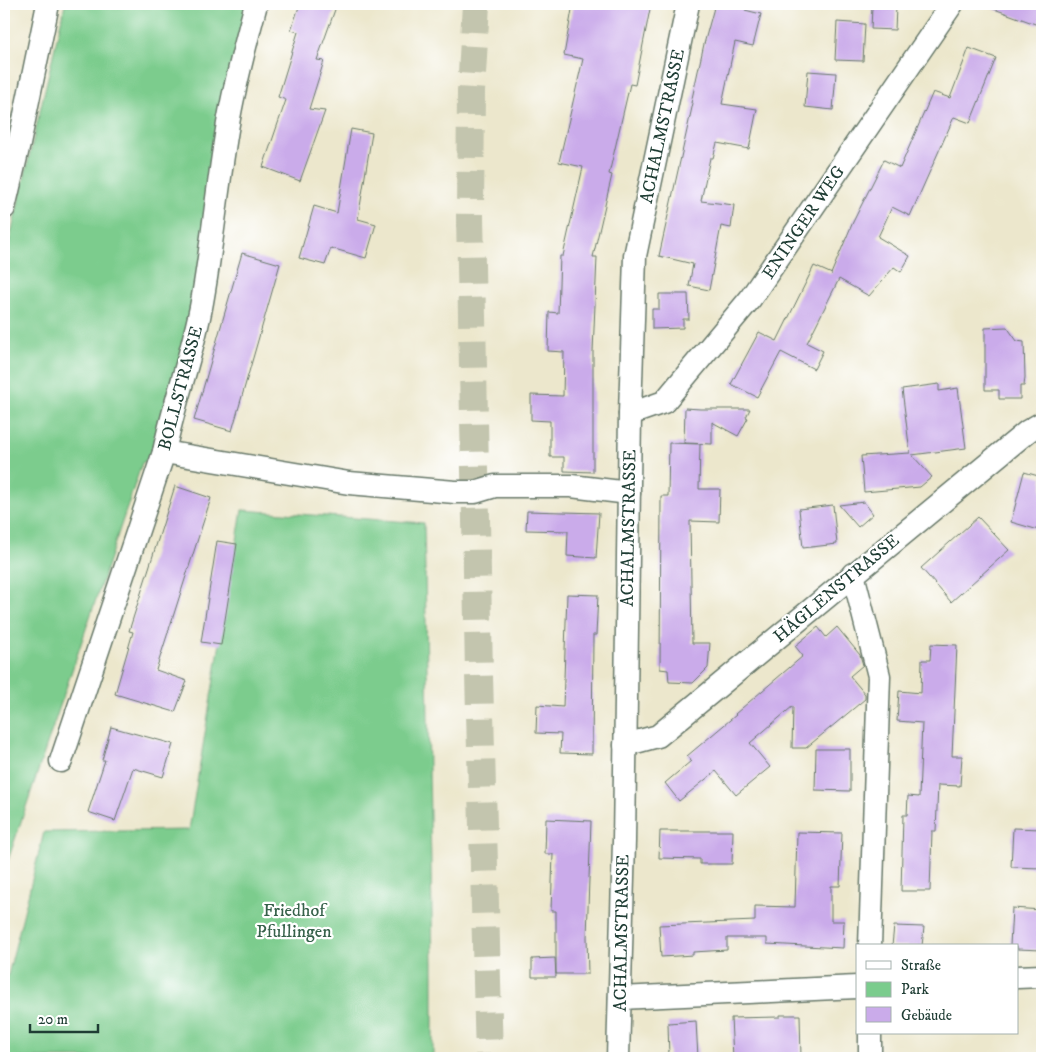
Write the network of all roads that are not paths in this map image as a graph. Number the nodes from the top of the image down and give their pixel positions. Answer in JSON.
{"nodes":[{"id":1,"x":48,"y":4,"type":"edge"},
{"id":2,"x":256,"y":4,"type":"edge"},
{"id":3,"x":688,"y":4,"type":"edge"},
{"id":4,"x":952,"y":4,"type":"edge"},
{"id":5,"x":4,"y":208,"type":"edge"},
{"id":6,"x":630,"y":414,"type":"junction"},
{"id":7,"x":1042,"y":423,"type":"edge"},
{"id":8,"x":164,"y":452,"type":"junction"},
{"id":9,"x":629,"y":493,"type":"junction"},
{"id":10,"x":853,"y":574,"type":"junction"},
{"id":11,"x":625,"y":745,"type":"junction"},
{"id":12,"x":61,"y":761,"type":"dead end"},
{"id":13,"x":870,"y":944,"type":"edge"},
{"id":14,"x":1042,"y":976,"type":"edge"},
{"id":15,"x":1018,"y":977,"type":"edge"},
{"id":16,"x":856,"y":987,"type":"edge"},
{"id":17,"x":620,"y":998,"type":"junction"},
{"id":18,"x":870,"y":1034,"type":"edge"},
{"id":19,"x":618,"y":1058,"type":"edge"},
{"id":20,"x":870,"y":1058,"type":"edge"}],
"edges":[{"from":1,"to":5,"type":"street"},
{"from":2,"to":8,"type":"street","name":"BOLLSTRASSE"},
{"from":3,"to":6,"type":"street","name":"ACHALMSTRASSE"},
{"from":4,"to":6,"type":"street","name":"ENINGER WEG"},
{"from":6,"to":9,"type":"street","name":"ACHALMSTRASSE"},
{"from":7,"to":10,"type":"street","name":"HÄGLENSTRASSE"},
{"from":8,"to":9,"type":"street"},
{"from":8,"to":12,"type":"street","name":"BOLLSTRASSE"},
{"from":9,"to":11,"type":"street","name":"ACHALMSTRASSE"},
{"from":10,"to":11,"type":"street","name":"HÄGLENSTRASSE"},
{"from":10,"to":13,"type":"street"},
{"from":11,"to":17,"type":"street","name":"ACHALMSTRASSE"},
{"from":14,"to":15,"type":"street"},
{"from":16,"to":17,"type":"street"},
{"from":17,"to":19,"type":"street","name":"ACHALMSTRASSE"},
{"from":18,"to":20,"type":"street"}]}
